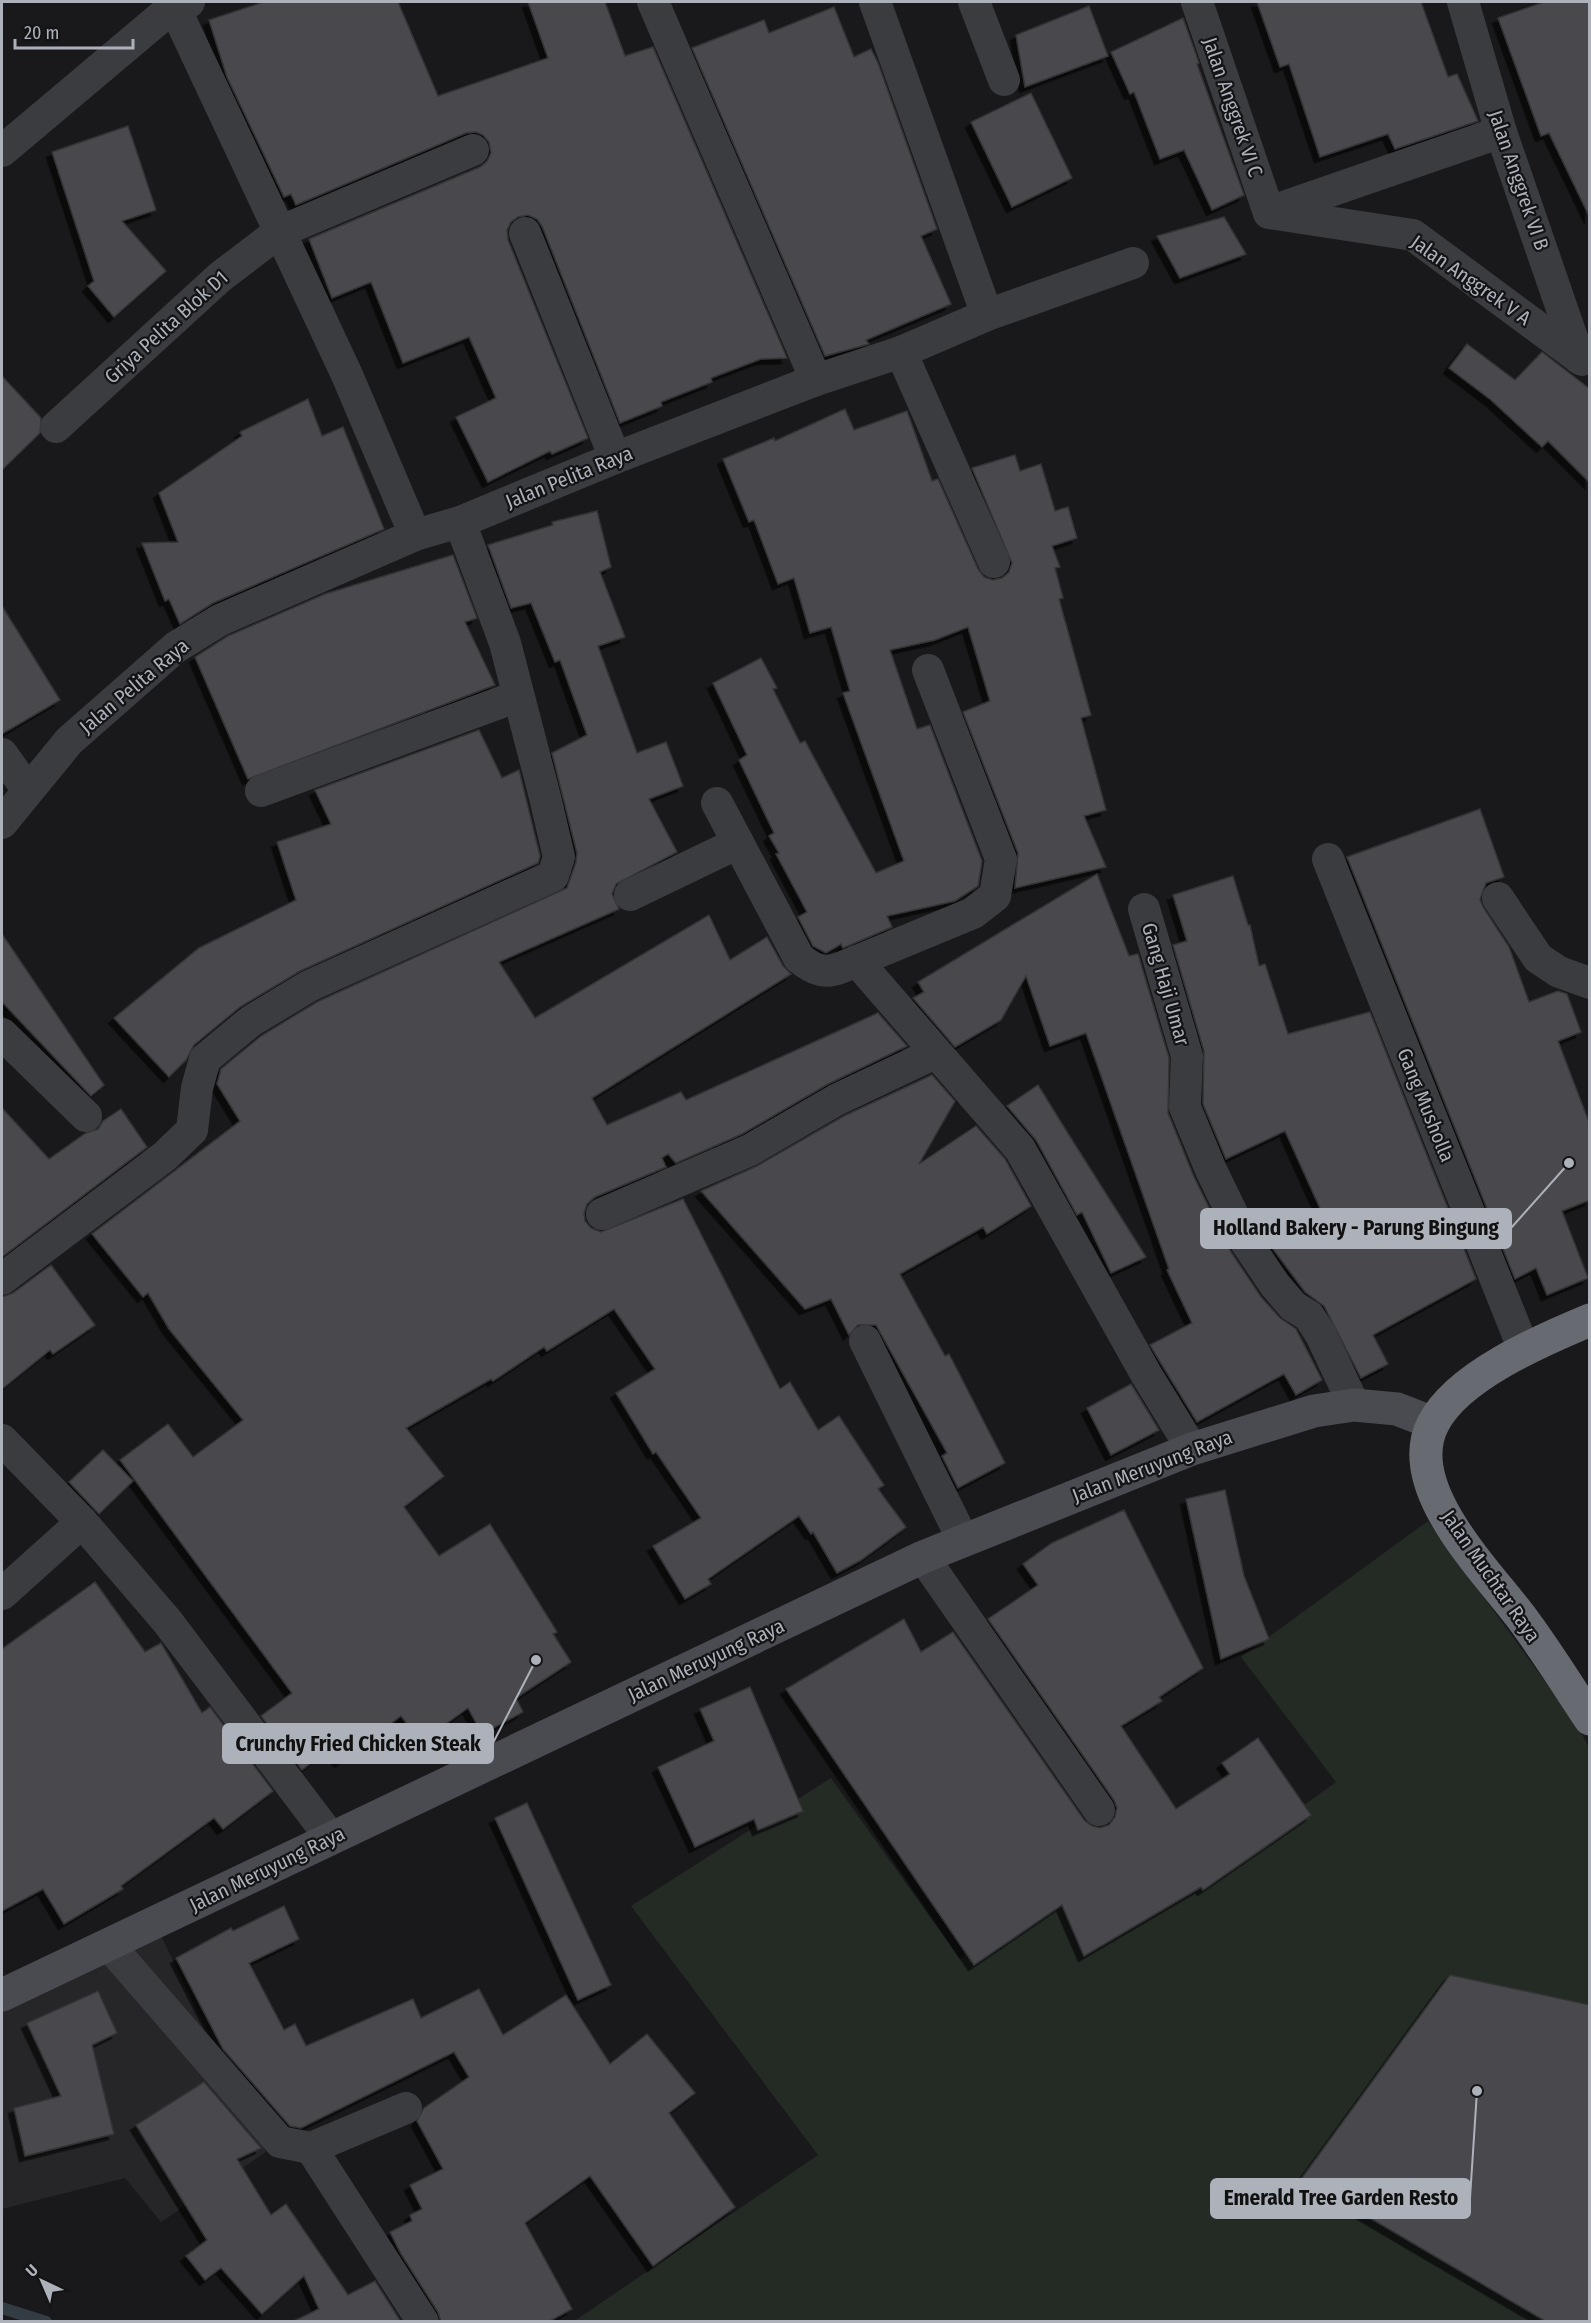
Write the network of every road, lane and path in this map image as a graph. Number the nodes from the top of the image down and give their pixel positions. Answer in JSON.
{"nodes":[{"id":1,"x":653,"y":2,"type":"edge"},
{"id":2,"x":875,"y":2,"type":"edge"},
{"id":3,"x":974,"y":2,"type":"edge"},
{"id":4,"x":1197,"y":2,"type":"edge"},
{"id":5,"x":1462,"y":2,"type":"edge"},
{"id":6,"x":178,"y":3,"type":"edge"},
{"id":7,"x":1004,"y":80,"type":"dead end"},
{"id":8,"x":1501,"y":132,"type":"junction"},
{"id":9,"x":473,"y":150,"type":"dead end"},
{"id":10,"x":2,"y":151,"type":"edge"},
{"id":11,"x":1269,"y":213,"type":"junction"},
{"id":12,"x":279,"y":231,"type":"junction"},
{"id":13,"x":525,"y":233,"type":"dead end"},
{"id":14,"x":1133,"y":262,"type":"dead end"},
{"id":15,"x":987,"y":315,"type":"junction"},
{"id":16,"x":901,"y":352,"type":"junction"},
{"id":17,"x":1586,"y":359,"type":"edge"},
{"id":18,"x":816,"y":380,"type":"junction"},
{"id":19,"x":56,"y":427,"type":"dead end"},
{"id":20,"x":615,"y":458,"type":"junction"},
{"id":21,"x":460,"y":522,"type":"junction"},
{"id":22,"x":415,"y":535,"type":"junction"},
{"id":23,"x":994,"y":562,"type":"dead end"},
{"id":24,"x":928,"y":670,"type":"dead end"},
{"id":25,"x":518,"y":696,"type":"junction"},
{"id":26,"x":2,"y":754,"type":"edge"},
{"id":27,"x":27,"y":789,"type":"junction"},
{"id":28,"x":261,"y":791,"type":"dead end"},
{"id":29,"x":717,"y":803,"type":"dead end"},
{"id":30,"x":2,"y":823,"type":"edge"},
{"id":31,"x":738,"y":843,"type":"junction"},
{"id":32,"x":1328,"y":859,"type":"dead end"},
{"id":33,"x":630,"y":895,"type":"dead end"},
{"id":34,"x":1498,"y":898,"type":"dead end"},
{"id":35,"x":1144,"y":909,"type":"dead end"},
{"id":36,"x":857,"y":961,"type":"junction"},
{"id":37,"x":1590,"y":983,"type":"edge"},
{"id":38,"x":2,"y":1034,"type":"edge"},
{"id":39,"x":936,"y":1053,"type":"junction"},
{"id":40,"x":86,"y":1116,"type":"dead end"},
{"id":41,"x":602,"y":1214,"type":"dead end"},
{"id":42,"x":2,"y":1279,"type":"edge"},
{"id":43,"x":1590,"y":1320,"type":"edge"},
{"id":44,"x":865,"y":1341,"type":"dead end"},
{"id":45,"x":1524,"y":1350,"type":"junction"},
{"id":46,"x":1354,"y":1405,"type":"junction"},
{"id":47,"x":1433,"y":1423,"type":"junction"},
{"id":48,"x":2,"y":1440,"type":"edge"},
{"id":49,"x":1192,"y":1449,"type":"junction"},
{"id":50,"x":82,"y":1522,"type":"junction"},
{"id":51,"x":963,"y":1540,"type":"junction"},
{"id":52,"x":923,"y":1557,"type":"junction"},
{"id":53,"x":2,"y":1594,"type":"edge"},
{"id":54,"x":1590,"y":1719,"type":"edge"},
{"id":55,"x":1099,"y":1810,"type":"dead end"},
{"id":56,"x":331,"y":1838,"type":"junction"},
{"id":57,"x":109,"y":1945,"type":"junction"},
{"id":58,"x":2,"y":1995,"type":"edge"},
{"id":59,"x":406,"y":2108,"type":"dead end"},
{"id":60,"x":311,"y":2148,"type":"junction"},
{"id":61,"x":423,"y":2322,"type":"edge"}],
"edges":[{"from":1,"to":18,"type":"street"},
{"from":2,"to":15,"type":"street"},
{"from":3,"to":7,"type":"street"},
{"from":4,"to":11,"type":"street","name":"Jalan Anggrek VI C"},
{"from":5,"to":8,"type":"street","name":"Jalan Anggrek VI B"},
{"from":6,"to":10,"type":"street"},
{"from":6,"to":12,"type":"street"},
{"from":8,"to":11,"type":"street"},
{"from":8,"to":17,"type":"street","name":"Jalan Anggrek VI B"},
{"from":9,"to":12,"type":"street","name":"Griya Pelita Blok D1"},
{"from":11,"to":17,"type":"street","name":"Jalan Anggrek V A"},
{"from":12,"to":19,"type":"street","name":"Griya Pelita Blok D1"},
{"from":12,"to":22,"type":"street"},
{"from":13,"to":20,"type":"street"},
{"from":14,"to":15,"type":"street","name":"Jalan Pelita Raya"},
{"from":15,"to":16,"type":"street","name":"Jalan Pelita Raya"},
{"from":16,"to":18,"type":"street","name":"Jalan Pelita Raya"},
{"from":16,"to":23,"type":"street"},
{"from":18,"to":20,"type":"street","name":"Jalan Pelita Raya"},
{"from":20,"to":21,"type":"street","name":"Jalan Pelita Raya"},
{"from":21,"to":22,"type":"street","name":"Jalan Pelita Raya"},
{"from":21,"to":25,"type":"street"},
{"from":22,"to":27,"type":"street","name":"Jalan Pelita Raya"},
{"from":24,"to":36,"type":"street"},
{"from":25,"to":28,"type":"street"},
{"from":25,"to":42,"type":"street"},
{"from":26,"to":27,"type":"street"},
{"from":27,"to":30,"type":"street","name":"Jalan Pelita Raya"},
{"from":29,"to":31,"type":"street"},
{"from":31,"to":33,"type":"street"},
{"from":31,"to":36,"type":"street"},
{"from":32,"to":45,"type":"street","name":"Gang Musholla"},
{"from":34,"to":37,"type":"street"},
{"from":35,"to":46,"type":"street","name":"Gang Haji Umar"},
{"from":36,"to":39,"type":"street"},
{"from":38,"to":40,"type":"street"},
{"from":39,"to":41,"type":"street"},
{"from":39,"to":49,"type":"street"},
{"from":43,"to":45,"type":"highway"},
{"from":44,"to":51,"type":"street"},
{"from":45,"to":47,"type":"highway"},
{"from":46,"to":47,"type":"main road","name":"Jalan Meruyung Raya"},
{"from":46,"to":49,"type":"main road","name":"Jalan Meruyung Raya"},
{"from":47,"to":54,"type":"highway","name":"Jalan Muchtar Raya"},
{"from":48,"to":50,"type":"street"},
{"from":49,"to":51,"type":"main road","name":"Jalan Meruyung Raya"},
{"from":50,"to":53,"type":"street"},
{"from":50,"to":56,"type":"street"},
{"from":51,"to":52,"type":"main road","name":"Jalan Meruyung Raya"},
{"from":52,"to":55,"type":"street"},
{"from":52,"to":56,"type":"main road","name":"Jalan Meruyung Raya"},
{"from":56,"to":57,"type":"main road","name":"Jalan Meruyung Raya"},
{"from":57,"to":58,"type":"main road","name":"Jalan Meruyung Raya"},
{"from":57,"to":60,"type":"street"},
{"from":59,"to":60,"type":"street"},
{"from":60,"to":61,"type":"street"}]}
